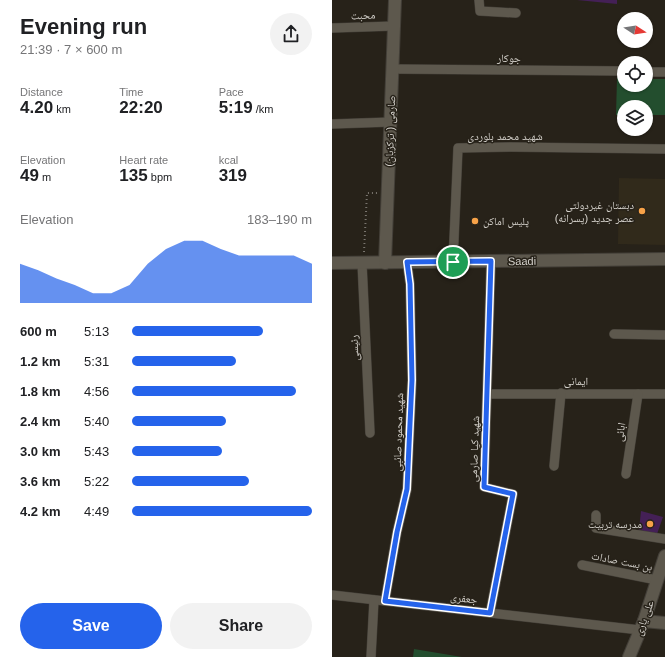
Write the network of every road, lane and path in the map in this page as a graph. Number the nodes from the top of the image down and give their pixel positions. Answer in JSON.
{"nodes":[{"id":1,"x":396,"y":0,"type":"edge"},
{"id":2,"x":480,"y":0,"type":"edge"},
{"id":3,"x":516,"y":13,"type":"dead end"},
{"id":4,"x":394,"y":26,"type":"junction"},
{"id":5,"x":332,"y":28,"type":"edge"},
{"id":6,"x":393,"y":69,"type":"junction"},
{"id":7,"x":617,"y":71,"type":"edge"},
{"id":8,"x":653,"y":72,"type":"edge"},
{"id":9,"x":665,"y":72,"type":"edge"},
{"id":10,"x":391,"y":122,"type":"junction"},
{"id":11,"x":332,"y":124,"type":"edge"},
{"id":12,"x":665,"y":149,"type":"edge"},
{"id":13,"x":388,"y":194,"type":"junction"},
{"id":14,"x":665,"y":259,"type":"edge"},
{"id":15,"x":491,"y":261,"type":"junction"},
{"id":16,"x":385,"y":262,"type":"junction"},
{"id":17,"x":407,"y":262,"type":"junction"},
{"id":18,"x":453,"y":262,"type":"junction"},
{"id":19,"x":332,"y":263,"type":"edge"},
{"id":20,"x":363,"y":263,"type":"junction"},
{"id":21,"x":614,"y":334,"type":"dead end"},
{"id":22,"x":665,"y":335,"type":"edge"},
{"id":23,"x":561,"y":393,"type":"junction"},
{"id":24,"x":488,"y":394,"type":"junction"},
{"id":25,"x":638,"y":394,"type":"junction"},
{"id":26,"x":665,"y":394,"type":"edge"},
{"id":27,"x":370,"y":432,"type":"dead end"},
{"id":28,"x":554,"y":466,"type":"dead end"},
{"id":29,"x":626,"y":474,"type":"dead end"},
{"id":30,"x":596,"y":515,"type":"dead end"},
{"id":31,"x":665,"y":539,"type":"edge"},
{"id":32,"x":665,"y":556,"type":"edge"},
{"id":33,"x":582,"y":566,"type":"dead end"},
{"id":34,"x":657,"y":580,"type":"junction"},
{"id":35,"x":332,"y":595,"type":"edge"},
{"id":36,"x":374,"y":600,"type":"junction"},
{"id":37,"x":385,"y":601,"type":"junction"},
{"id":38,"x":490,"y":613,"type":"junction"},
{"id":39,"x":665,"y":623,"type":"edge"},
{"id":40,"x":642,"y":625,"type":"junction"},
{"id":41,"x":371,"y":657,"type":"edge"},
{"id":42,"x":629,"y":657,"type":"edge"}],
"edges":[{"from":1,"to":4,"type":"street","name":"صارمی ( ترکزبان)"},
{"from":2,"to":3,"type":"street"},
{"from":4,"to":5,"type":"street","name":"محبت"},
{"from":4,"to":6,"type":"street","name":"صارمی ( ترکزبان)"},
{"from":6,"to":7,"type":"street","name":"جوکار"},
{"from":6,"to":10,"type":"street","name":"صارمی ( ترکزبان)"},
{"from":8,"to":9,"type":"street"},
{"from":10,"to":11,"type":"street"},
{"from":10,"to":13,"type":"street","name":"صارمی ( ترکزبان)"},
{"from":12,"to":18,"type":"street","name":"شهید محمد بلوردی"},
{"from":13,"to":16,"type":"street","name":"صارمی ( ترکزبان)"},
{"from":13,"to":20,"type":"path"},
{"from":14,"to":15,"type":"street","name":"Saadi"},
{"from":15,"to":18,"type":"street","name":"Saadi"},
{"from":15,"to":24,"type":"street","name":"شهید کیا صارمی"},
{"from":16,"to":17,"type":"street","name":"Saadi"},
{"from":16,"to":20,"type":"street","name":"Saadi"},
{"from":17,"to":18,"type":"street","name":"Saadi"},
{"from":17,"to":37,"type":"street","name":"شهید محمود صائبی"},
{"from":19,"to":20,"type":"street","name":"Saadi"},
{"from":20,"to":27,"type":"street","name":"رئیسی"},
{"from":21,"to":22,"type":"street"},
{"from":23,"to":24,"type":"street","name":"ایمانی"},
{"from":23,"to":25,"type":"street","name":"ایمانی"},
{"from":23,"to":28,"type":"street"},
{"from":24,"to":38,"type":"street","name":"شهید کیا صارمی"},
{"from":25,"to":26,"type":"street","name":"ایمانی"},
{"from":25,"to":29,"type":"street","name":"ابائی"},
{"from":30,"to":31,"type":"street"},
{"from":32,"to":34,"type":"street","name":"علی یاری"},
{"from":33,"to":34,"type":"street","name":"بن بست صادات"},
{"from":34,"to":40,"type":"street","name":"علی یاری"},
{"from":35,"to":36,"type":"street","name":"جعفری"},
{"from":36,"to":37,"type":"street","name":"جعفری"},
{"from":36,"to":41,"type":"street"},
{"from":37,"to":38,"type":"street","name":"جعفری"},
{"from":38,"to":40,"type":"street","name":"جعفری"},
{"from":39,"to":40,"type":"street"},
{"from":40,"to":42,"type":"street","name":"علی یاری"}]}
